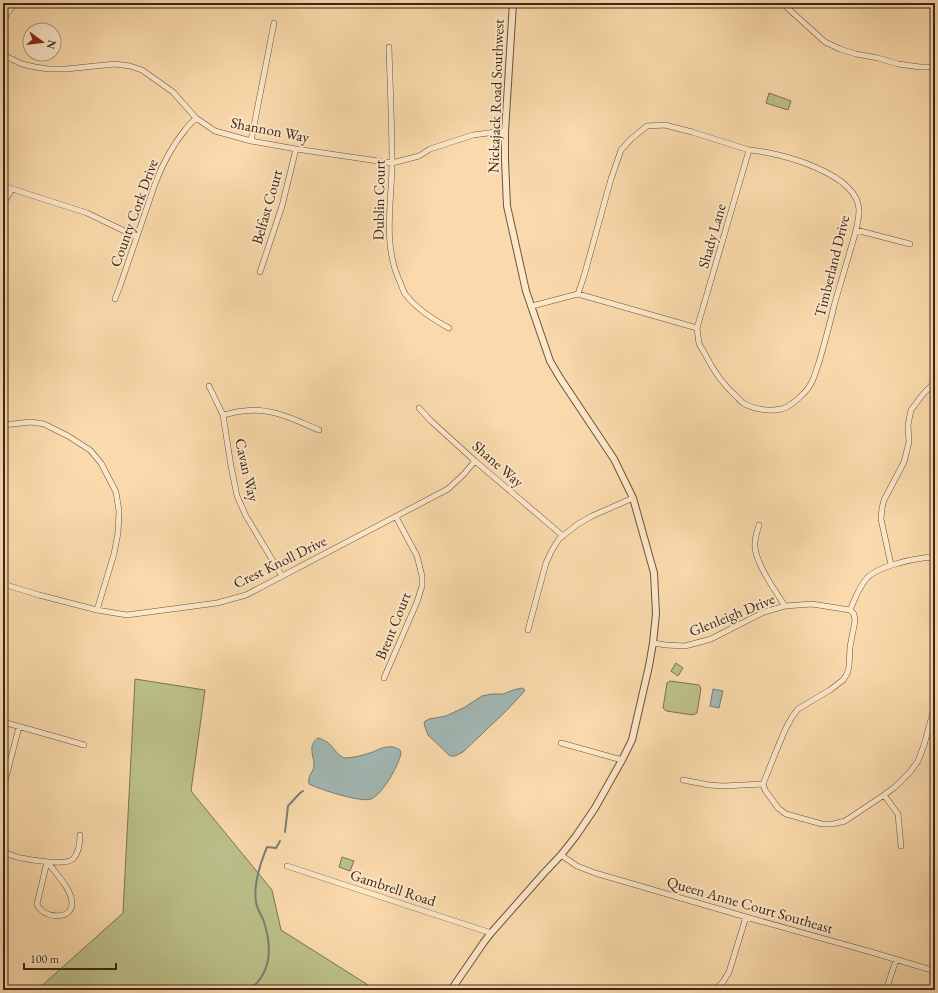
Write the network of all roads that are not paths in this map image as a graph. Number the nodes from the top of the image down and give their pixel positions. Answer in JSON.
{"nodes":[{"id":1,"x":16,"y":3,"type":"edge"},
{"id":2,"x":512,"y":3,"type":"edge"},
{"id":3,"x":782,"y":3,"type":"edge"},
{"id":4,"x":3,"y":22,"type":"edge"},
{"id":5,"x":274,"y":23,"type":"dead end"},
{"id":6,"x":389,"y":47,"type":"dead end"},
{"id":7,"x":3,"y":55,"type":"edge"},
{"id":8,"x":935,"y":67,"type":"edge"},
{"id":9,"x":196,"y":118,"type":"junction"},
{"id":10,"x":505,"y":132,"type":"junction"},
{"id":11,"x":251,"y":141,"type":"junction"},
{"id":12,"x":296,"y":149,"type":"junction"},
{"id":13,"x":749,"y":150,"type":"junction"},
{"id":14,"x":392,"y":163,"type":"junction"},
{"id":15,"x":3,"y":186,"type":"edge"},
{"id":16,"x":12,"y":188,"type":"junction"},
{"id":17,"x":3,"y":204,"type":"edge"},
{"id":18,"x":856,"y":230,"type":"junction"},
{"id":19,"x":137,"y":237,"type":"junction"},
{"id":20,"x":910,"y":244,"type":"dead end"},
{"id":21,"x":260,"y":272,"type":"dead end"},
{"id":22,"x":578,"y":294,"type":"junction"},
{"id":23,"x":115,"y":299,"type":"dead end"},
{"id":24,"x":532,"y":306,"type":"junction"},
{"id":25,"x":449,"y":328,"type":"dead end"},
{"id":26,"x":698,"y":328,"type":"junction"},
{"id":27,"x":935,"y":382,"type":"edge"},
{"id":28,"x":210,"y":386,"type":"dead end"},
{"id":29,"x":419,"y":408,"type":"dead end"},
{"id":30,"x":223,"y":415,"type":"junction"},
{"id":31,"x":3,"y":425,"type":"edge"},
{"id":32,"x":319,"y":430,"type":"dead end"},
{"id":33,"x":475,"y":461,"type":"junction"},
{"id":34,"x":633,"y":498,"type":"junction"},
{"id":35,"x":396,"y":517,"type":"junction"},
{"id":36,"x":759,"y":525,"type":"dead end"},
{"id":37,"x":563,"y":536,"type":"junction"},
{"id":38,"x":935,"y":558,"type":"edge"},
{"id":39,"x":891,"y":566,"type":"junction"},
{"id":40,"x":282,"y":576,"type":"junction"},
{"id":41,"x":3,"y":584,"type":"edge"},
{"id":42,"x":785,"y":606,"type":"junction"},
{"id":43,"x":97,"y":610,"type":"junction"},
{"id":44,"x":850,"y":610,"type":"junction"},
{"id":45,"x":528,"y":630,"type":"dead end"},
{"id":46,"x":653,"y":643,"type":"junction"},
{"id":47,"x":384,"y":678,"type":"dead end"},
{"id":48,"x":935,"y":705,"type":"edge"},
{"id":49,"x":3,"y":722,"type":"edge"},
{"id":50,"x":19,"y":726,"type":"junction"},
{"id":51,"x":561,"y":742,"type":"dead end"},
{"id":52,"x":84,"y":745,"type":"dead end"},
{"id":53,"x":622,"y":760,"type":"junction"},
{"id":54,"x":683,"y":780,"type":"dead end"},
{"id":55,"x":763,"y":784,"type":"junction"},
{"id":56,"x":3,"y":788,"type":"edge"},
{"id":57,"x":884,"y":795,"type":"junction"},
{"id":58,"x":80,"y":835,"type":"dead end"},
{"id":59,"x":901,"y":846,"type":"dead end"},
{"id":60,"x":3,"y":852,"type":"edge"},
{"id":61,"x":561,"y":855,"type":"junction"},
{"id":62,"x":47,"y":862,"type":"junction"},
{"id":63,"x":286,"y":866,"type":"dead end"},
{"id":64,"x":746,"y":917,"type":"junction"},
{"id":65,"x":491,"y":933,"type":"junction"},
{"id":66,"x":896,"y":960,"type":"junction"},
{"id":67,"x":935,"y":971,"type":"edge"},
{"id":68,"x":450,"y":990,"type":"edge"},
{"id":69,"x":715,"y":990,"type":"edge"},
{"id":70,"x":886,"y":990,"type":"edge"}],
"edges":[{"from":1,"to":4,"type":"street"},
{"from":2,"to":10,"type":"street","name":"Nickajack Road Southwest"},
{"from":3,"to":8,"type":"street"},
{"from":5,"to":11,"type":"street"},
{"from":6,"to":14,"type":"street","name":"Dublin Court"},
{"from":7,"to":9,"type":"street","name":"Shannon Way"},
{"from":9,"to":11,"type":"street","name":"Shannon Way"},
{"from":9,"to":19,"type":"street","name":"County Cork Drive"},
{"from":10,"to":14,"type":"street","name":"Shannon Way"},
{"from":10,"to":24,"type":"street","name":"Nickajack Road Southwest"},
{"from":11,"to":12,"type":"street","name":"Shannon Way"},
{"from":12,"to":14,"type":"street","name":"Shannon Way"},
{"from":12,"to":21,"type":"street","name":"Belfast Court"},
{"from":13,"to":18,"type":"street","name":"Timberland Drive"},
{"from":13,"to":22,"type":"street","name":"Timberland Drive"},
{"from":13,"to":26,"type":"street","name":"Shady Lane"},
{"from":14,"to":25,"type":"street","name":"Dublin Court"},
{"from":15,"to":16,"type":"street"},
{"from":16,"to":17,"type":"street"},
{"from":16,"to":19,"type":"street"},
{"from":18,"to":20,"type":"street"},
{"from":18,"to":26,"type":"street","name":"Timberland Drive"},
{"from":19,"to":23,"type":"street","name":"County Cork Drive"},
{"from":22,"to":24,"type":"street"},
{"from":22,"to":26,"type":"street"},
{"from":24,"to":34,"type":"street","name":"Nickajack Road Southwest"},
{"from":27,"to":39,"type":"street"},
{"from":28,"to":30,"type":"street","name":"Cavan Way"},
{"from":29,"to":33,"type":"street","name":"Shane Way"},
{"from":30,"to":32,"type":"street"},
{"from":30,"to":40,"type":"street","name":"Cavan Way"},
{"from":31,"to":43,"type":"street"},
{"from":33,"to":35,"type":"street","name":"Crest Knoll Drive"},
{"from":33,"to":37,"type":"street","name":"Shane Way"},
{"from":34,"to":37,"type":"street"},
{"from":34,"to":46,"type":"street","name":"Nickajack Road Southwest"},
{"from":35,"to":40,"type":"street","name":"Crest Knoll Drive"},
{"from":35,"to":47,"type":"street","name":"Brent Court"},
{"from":36,"to":42,"type":"street"},
{"from":37,"to":45,"type":"street"},
{"from":38,"to":39,"type":"street"},
{"from":39,"to":44,"type":"street"},
{"from":40,"to":43,"type":"street","name":"Crest Knoll Drive"},
{"from":41,"to":43,"type":"street","name":"Crest Knoll Drive"},
{"from":42,"to":44,"type":"street","name":"Glenleigh Drive"},
{"from":42,"to":46,"type":"street","name":"Glenleigh Drive"},
{"from":44,"to":55,"type":"street"},
{"from":46,"to":53,"type":"street","name":"Nickajack Road Southwest"},
{"from":48,"to":57,"type":"street"},
{"from":49,"to":50,"type":"street"},
{"from":50,"to":52,"type":"street"},
{"from":50,"to":56,"type":"street"},
{"from":51,"to":53,"type":"street"},
{"from":53,"to":61,"type":"street","name":"Nickajack Road Southwest"},
{"from":54,"to":55,"type":"street"},
{"from":55,"to":57,"type":"street"},
{"from":57,"to":59,"type":"street"},
{"from":58,"to":62,"type":"street"},
{"from":60,"to":62,"type":"street"},
{"from":61,"to":64,"type":"street","name":"Queen Anne Court Southeast"},
{"from":61,"to":65,"type":"street","name":"Nickajack Road Southwest"},
{"from":62,"to":62,"type":"street"},
{"from":63,"to":65,"type":"street","name":"Gambrell Road"},
{"from":64,"to":66,"type":"street","name":"Queen Anne Court Southeast"},
{"from":64,"to":69,"type":"street"},
{"from":65,"to":68,"type":"street","name":"Nickajack Road Southwest"},
{"from":66,"to":67,"type":"street","name":"Queen Anne Court Southeast"},
{"from":66,"to":70,"type":"street"}]}
